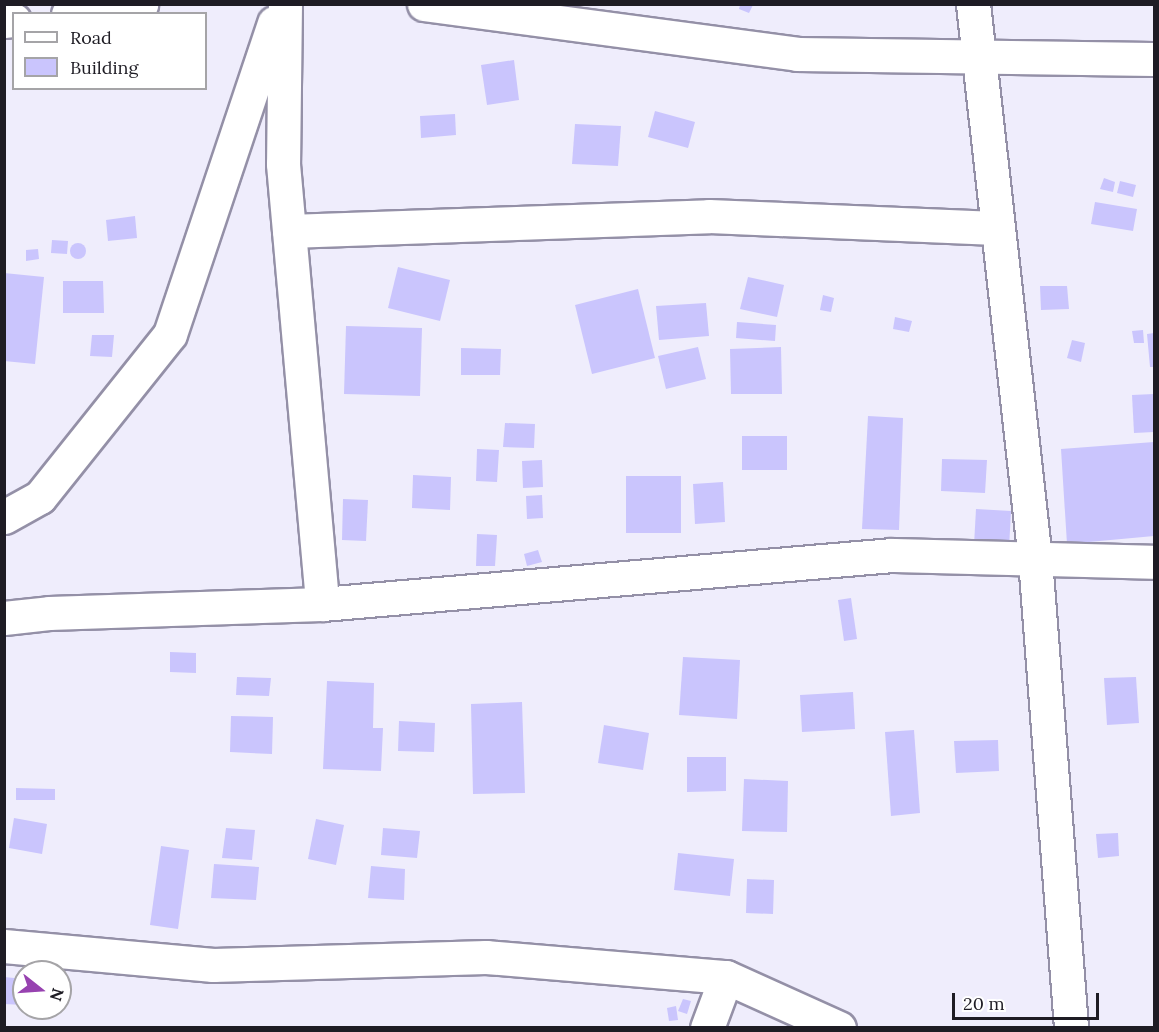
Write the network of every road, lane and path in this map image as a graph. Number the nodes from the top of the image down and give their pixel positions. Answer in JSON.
{"nodes":[{"id":1,"x":141,"y":4,"type":"edge"},
{"id":2,"x":279,"y":4,"type":"edge"},
{"id":3,"x":285,"y":4,"type":"edge"},
{"id":4,"x":424,"y":4,"type":"edge"},
{"id":5,"x":973,"y":4,"type":"edge"},
{"id":6,"x":83,"y":12,"type":"edge"},
{"id":7,"x":976,"y":56,"type":"junction"},
{"id":8,"x":1155,"y":59,"type":"edge"},
{"id":9,"x":996,"y":228,"type":"junction"},
{"id":10,"x":289,"y":231,"type":"junction"},
{"id":11,"x":4,"y":517,"type":"edge"},
{"id":12,"x":1035,"y":559,"type":"junction"},
{"id":13,"x":1155,"y":562,"type":"edge"},
{"id":14,"x":322,"y":604,"type":"junction"},
{"id":15,"x":4,"y":618,"type":"edge"},
{"id":16,"x":4,"y":946,"type":"edge"},
{"id":17,"x":726,"y":977,"type":"junction"},
{"id":18,"x":707,"y":1028,"type":"edge"},
{"id":19,"x":839,"y":1028,"type":"edge"},
{"id":20,"x":1071,"y":1028,"type":"edge"}],
"edges":[{"from":1,"to":6,"type":"street"},
{"from":2,"to":11,"type":"street"},
{"from":3,"to":10,"type":"street"},
{"from":4,"to":7,"type":"street"},
{"from":5,"to":7,"type":"street"},
{"from":7,"to":8,"type":"street"},
{"from":7,"to":9,"type":"street"},
{"from":9,"to":10,"type":"street"},
{"from":9,"to":12,"type":"street"},
{"from":10,"to":14,"type":"street"},
{"from":12,"to":13,"type":"street"},
{"from":12,"to":14,"type":"street"},
{"from":12,"to":20,"type":"street"},
{"from":14,"to":15,"type":"street"},
{"from":16,"to":17,"type":"street"},
{"from":17,"to":18,"type":"street"},
{"from":17,"to":19,"type":"street"}]}
